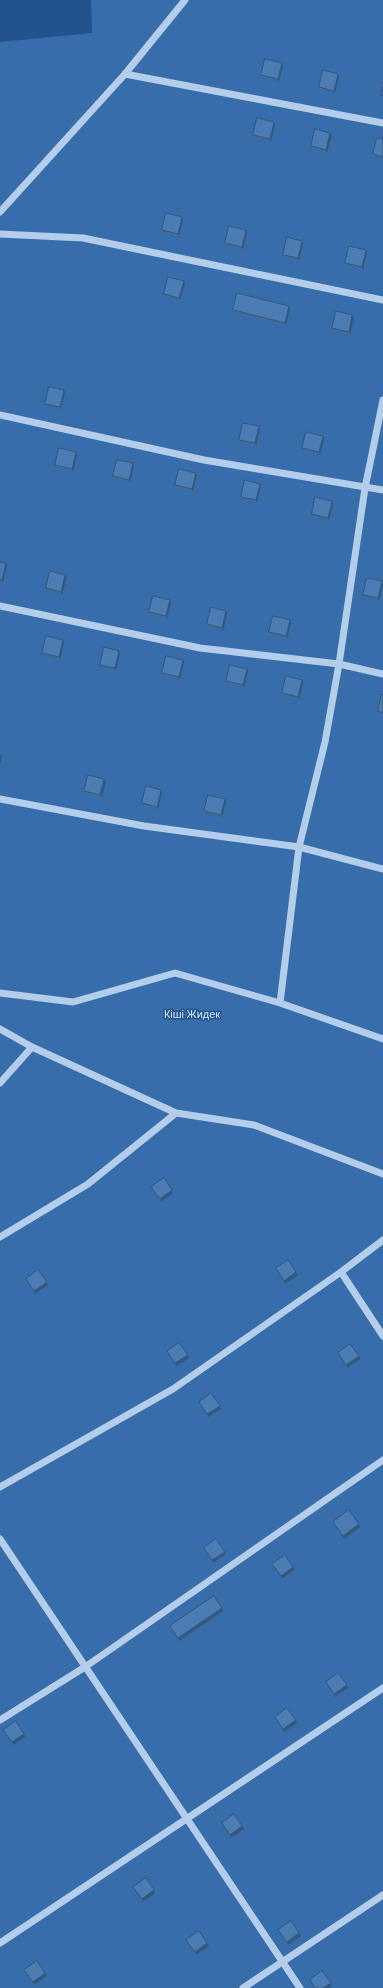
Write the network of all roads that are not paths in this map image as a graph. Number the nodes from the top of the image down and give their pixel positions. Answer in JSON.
{"nodes":[{"id":1,"x":185,"y":0,"type":"edge"},
{"id":2,"x":125,"y":74,"type":"junction"},
{"id":3,"x":383,"y":124,"type":"edge"},
{"id":4,"x":0,"y":212,"type":"edge"},
{"id":5,"x":0,"y":234,"type":"edge"},
{"id":6,"x":383,"y":300,"type":"edge"},
{"id":7,"x":383,"y":400,"type":"edge"},
{"id":8,"x":0,"y":415,"type":"edge"},
{"id":9,"x":365,"y":488,"type":"junction"},
{"id":10,"x":383,"y":490,"type":"edge"},
{"id":11,"x":0,"y":606,"type":"edge"},
{"id":12,"x":338,"y":664,"type":"junction"},
{"id":13,"x":383,"y":674,"type":"edge"},
{"id":14,"x":0,"y":799,"type":"edge"},
{"id":15,"x":299,"y":847,"type":"junction"},
{"id":16,"x":383,"y":869,"type":"edge"},
{"id":17,"x":0,"y":993,"type":"edge"},
{"id":18,"x":280,"y":1003,"type":"junction"},
{"id":19,"x":0,"y":1029,"type":"edge"},
{"id":20,"x":383,"y":1039,"type":"edge"},
{"id":21,"x":32,"y":1047,"type":"junction"},
{"id":22,"x":0,"y":1083,"type":"edge"},
{"id":23,"x":176,"y":1113,"type":"junction"},
{"id":24,"x":383,"y":1174,"type":"edge"},
{"id":25,"x":0,"y":1237,"type":"edge"},
{"id":26,"x":383,"y":1240,"type":"edge"},
{"id":27,"x":341,"y":1272,"type":"junction"},
{"id":28,"x":383,"y":1336,"type":"edge"},
{"id":29,"x":383,"y":1460,"type":"edge"},
{"id":30,"x":0,"y":1487,"type":"edge"},
{"id":31,"x":0,"y":1539,"type":"edge"},
{"id":32,"x":85,"y":1667,"type":"junction"},
{"id":33,"x":383,"y":1688,"type":"edge"},
{"id":34,"x":0,"y":1720,"type":"edge"},
{"id":35,"x":186,"y":1819,"type":"junction"},
{"id":36,"x":383,"y":1895,"type":"edge"},
{"id":37,"x":0,"y":1943,"type":"edge"},
{"id":38,"x":281,"y":1963,"type":"junction"},
{"id":39,"x":243,"y":1988,"type":"edge"},
{"id":40,"x":300,"y":1988,"type":"edge"}],
"edges":[{"from":1,"to":2,"type":"street"},
{"from":2,"to":3,"type":"street"},
{"from":2,"to":4,"type":"street"},
{"from":5,"to":6,"type":"street"},
{"from":7,"to":9,"type":"street"},
{"from":8,"to":9,"type":"street"},
{"from":9,"to":10,"type":"street"},
{"from":9,"to":12,"type":"street"},
{"from":11,"to":12,"type":"street"},
{"from":12,"to":13,"type":"street"},
{"from":12,"to":15,"type":"street"},
{"from":14,"to":15,"type":"street"},
{"from":15,"to":16,"type":"street"},
{"from":15,"to":18,"type":"street"},
{"from":17,"to":18,"type":"street"},
{"from":18,"to":20,"type":"street"},
{"from":19,"to":21,"type":"street"},
{"from":21,"to":22,"type":"street"},
{"from":21,"to":23,"type":"street"},
{"from":23,"to":24,"type":"street"},
{"from":23,"to":25,"type":"street"},
{"from":26,"to":27,"type":"street"},
{"from":27,"to":28,"type":"street"},
{"from":27,"to":30,"type":"street"},
{"from":29,"to":32,"type":"street"},
{"from":31,"to":32,"type":"street"},
{"from":32,"to":34,"type":"street"},
{"from":32,"to":35,"type":"street"},
{"from":33,"to":35,"type":"street"},
{"from":35,"to":37,"type":"street"},
{"from":35,"to":38,"type":"street"},
{"from":36,"to":38,"type":"street"},
{"from":38,"to":39,"type":"street"},
{"from":38,"to":40,"type":"street"}]}
